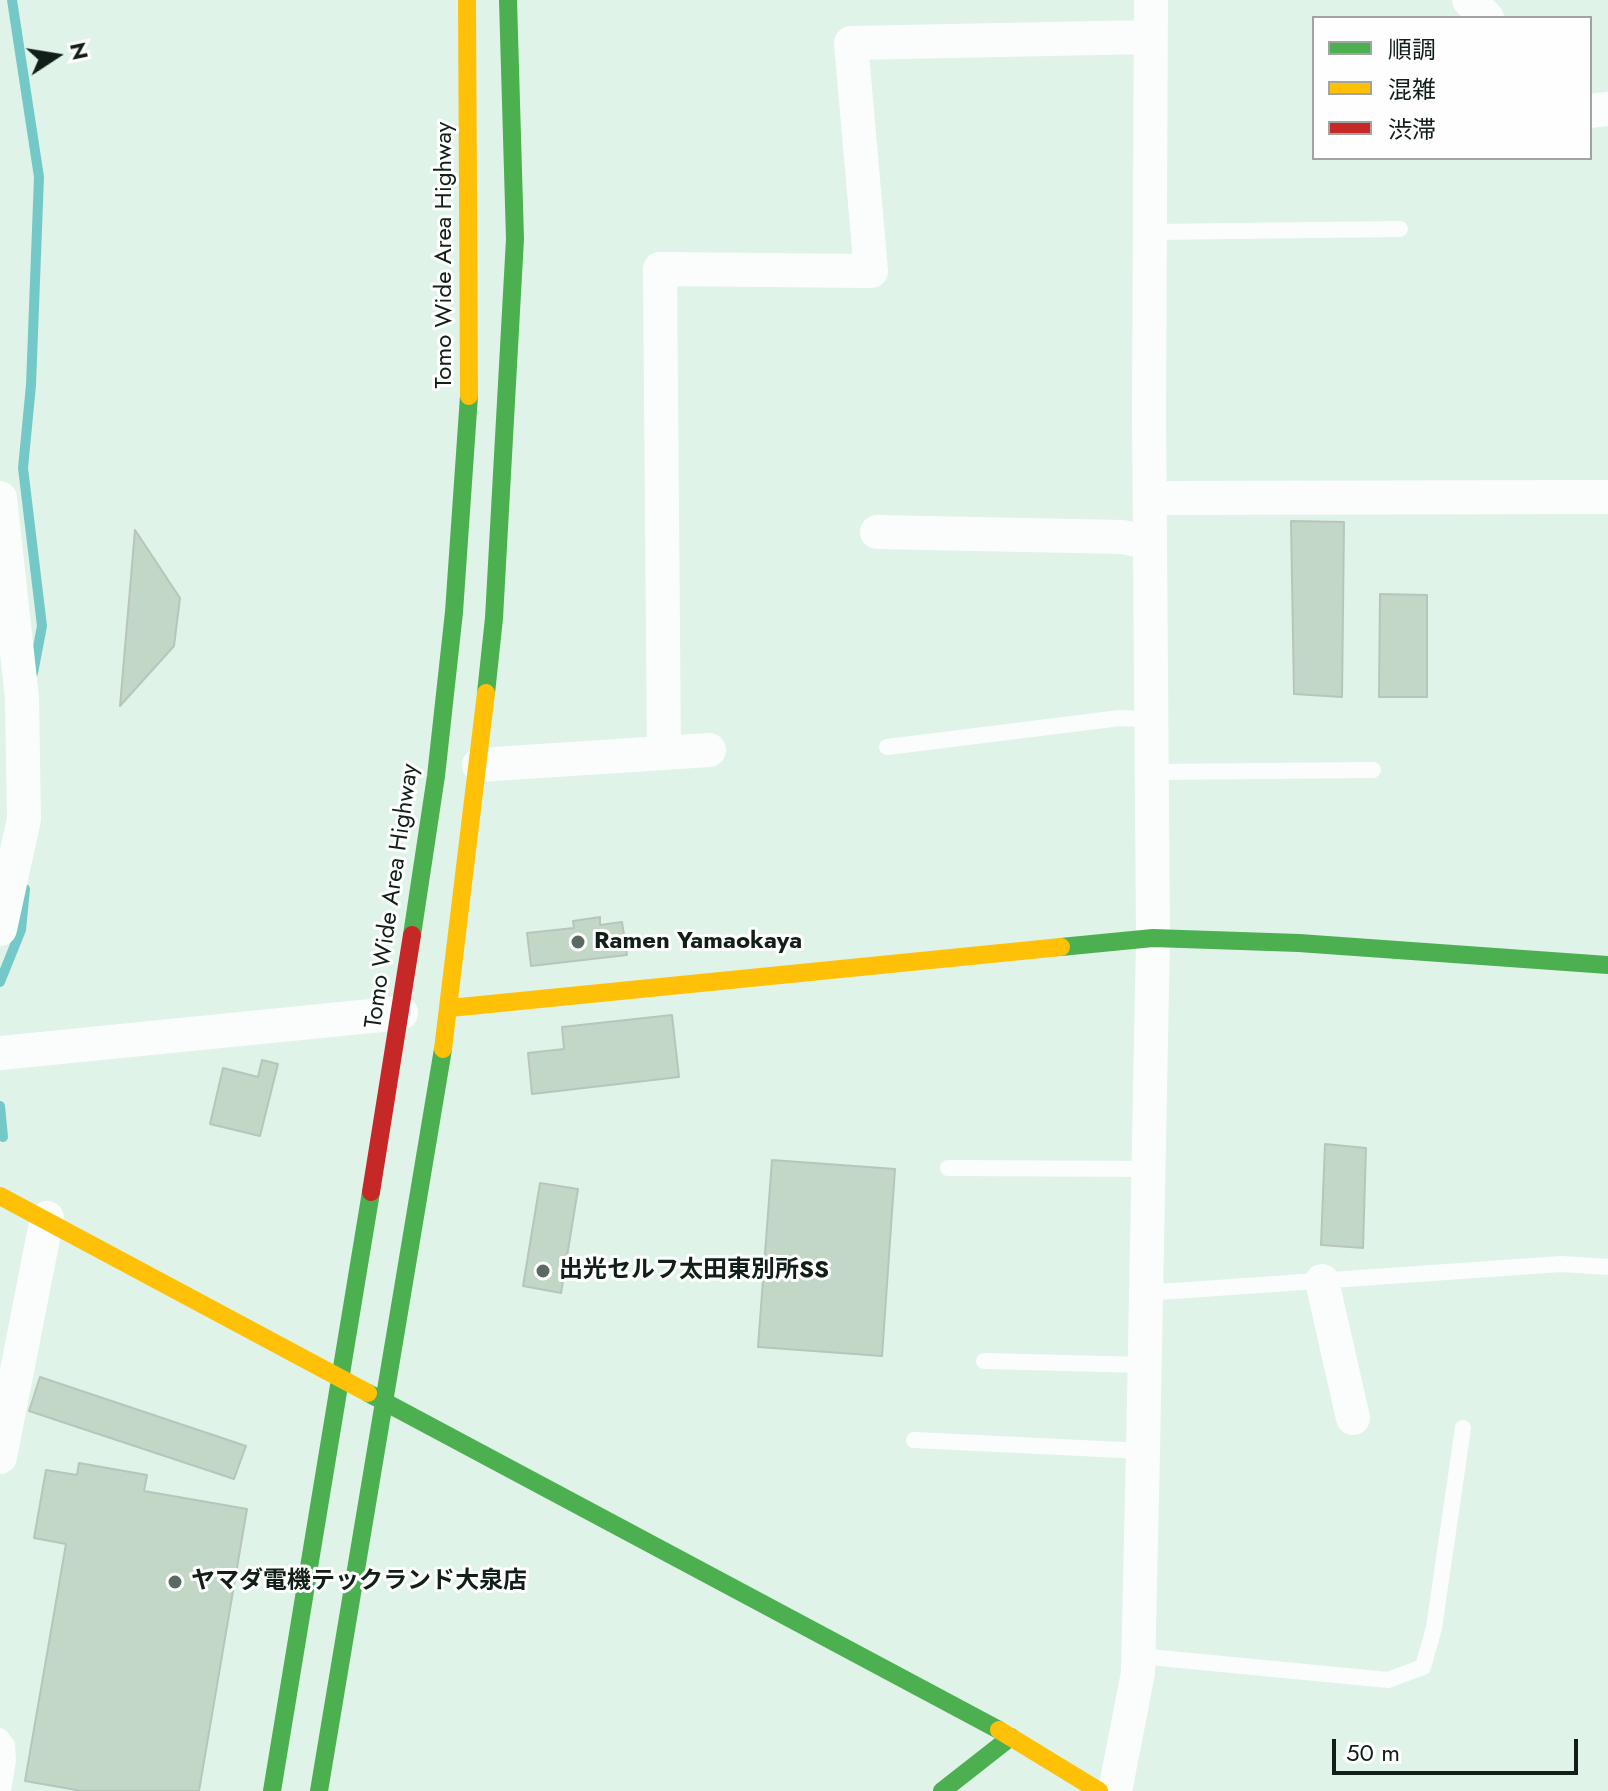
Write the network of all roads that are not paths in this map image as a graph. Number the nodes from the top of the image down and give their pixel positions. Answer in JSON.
{"nodes":[{"id":1,"x":467,"y":0,"type":"edge"},
{"id":2,"x":508,"y":0,"type":"edge"},
{"id":3,"x":1151,"y":0,"type":"edge"},
{"id":4,"x":1469,"y":0,"type":"edge"},
{"id":5,"x":1485,"y":16,"type":"edge"},
{"id":6,"x":1150,"y":37,"type":"junction"},
{"id":7,"x":1400,"y":229,"type":"dead end"},
{"id":8,"x":1150,"y":232,"type":"junction"},
{"id":9,"x":1608,"y":497,"type":"edge"},
{"id":10,"x":0,"y":498,"type":"edge"},
{"id":11,"x":1150,"y":498,"type":"junction"},
{"id":12,"x":877,"y":532,"type":"dead end"},
{"id":13,"x":1150,"y":543,"type":"junction"},
{"id":14,"x":7,"y":630,"type":"edge"},
{"id":15,"x":1152,"y":720,"type":"junction"},
{"id":16,"x":887,"y":747,"type":"dead end"},
{"id":17,"x":709,"y":750,"type":"dead end"},
{"id":18,"x":664,"y":753,"type":"junction"},
{"id":19,"x":479,"y":765,"type":"junction"},
{"id":20,"x":1373,"y":770,"type":"dead end"},
{"id":21,"x":1152,"y":772,"type":"junction"},
{"id":22,"x":0,"y":929,"type":"edge"},
{"id":23,"x":1153,"y":938,"type":"junction"},
{"id":24,"x":1608,"y":965,"type":"edge"},
{"id":25,"x":450,"y":1008,"type":"junction"},
{"id":26,"x":401,"y":1013,"type":"junction"},
{"id":27,"x":0,"y":1053,"type":"edge"},
{"id":28,"x":948,"y":1168,"type":"dead end"},
{"id":29,"x":1149,"y":1169,"type":"junction"},
{"id":30,"x":0,"y":1196,"type":"edge"},
{"id":31,"x":47,"y":1218,"type":"junction"},
{"id":32,"x":1608,"y":1267,"type":"edge"},
{"id":33,"x":1322,"y":1281,"type":"junction"},
{"id":34,"x":1145,"y":1293,"type":"junction"},
{"id":35,"x":984,"y":1361,"type":"dead end"},
{"id":36,"x":1145,"y":1365,"type":"junction"},
{"id":37,"x":341,"y":1379,"type":"junction"},
{"id":38,"x":386,"y":1400,"type":"junction"},
{"id":39,"x":1353,"y":1418,"type":"dead end"},
{"id":40,"x":1463,"y":1428,"type":"dead end"},
{"id":41,"x":914,"y":1440,"type":"dead end"},
{"id":42,"x":1143,"y":1451,"type":"junction"},
{"id":43,"x":0,"y":1457,"type":"edge"},
{"id":44,"x":1139,"y":1656,"type":"junction"},
{"id":45,"x":0,"y":1736,"type":"edge"},
{"id":46,"x":1011,"y":1737,"type":"junction"},
{"id":47,"x":3,"y":1791,"type":"edge"},
{"id":48,"x":272,"y":1791,"type":"edge"},
{"id":49,"x":319,"y":1791,"type":"edge"},
{"id":50,"x":942,"y":1791,"type":"edge"},
{"id":51,"x":1099,"y":1791,"type":"edge"},
{"id":52,"x":1115,"y":1791,"type":"edge"}],
"edges":[{"from":1,"to":26,"type":"main road","name":"Tomo Wide Area Highway"},
{"from":2,"to":19,"type":"main road"},
{"from":3,"to":6,"type":"street"},
{"from":4,"to":5,"type":"street"},
{"from":6,"to":8,"type":"street"},
{"from":6,"to":18,"type":"street"},
{"from":7,"to":8,"type":"lane"},
{"from":8,"to":11,"type":"street"},
{"from":9,"to":11,"type":"street"},
{"from":10,"to":14,"type":"street"},
{"from":11,"to":13,"type":"street"},
{"from":12,"to":13,"type":"street"},
{"from":13,"to":15,"type":"street"},
{"from":14,"to":22,"type":"street"},
{"from":15,"to":16,"type":"lane"},
{"from":15,"to":21,"type":"street"},
{"from":17,"to":18,"type":"street"},
{"from":18,"to":19,"type":"street"},
{"from":19,"to":25,"type":"main road"},
{"from":20,"to":21,"type":"lane"},
{"from":21,"to":23,"type":"street"},
{"from":23,"to":24,"type":"main road"},
{"from":23,"to":25,"type":"main road"},
{"from":23,"to":29,"type":"street"},
{"from":25,"to":38,"type":"main road"},
{"from":26,"to":27,"type":"street"},
{"from":26,"to":37,"type":"main road","name":"Tomo Wide Area Highway"},
{"from":28,"to":29,"type":"lane"},
{"from":29,"to":34,"type":"street"},
{"from":30,"to":31,"type":"main road"},
{"from":31,"to":37,"type":"main road"},
{"from":31,"to":43,"type":"street"},
{"from":32,"to":33,"type":"lane"},
{"from":33,"to":34,"type":"lane"},
{"from":33,"to":39,"type":"street"},
{"from":34,"to":36,"type":"street"},
{"from":35,"to":36,"type":"lane"},
{"from":36,"to":42,"type":"street"},
{"from":37,"to":38,"type":"main road"},
{"from":37,"to":48,"type":"main road","name":"Tomo Wide Area Highway"},
{"from":38,"to":46,"type":"main road"},
{"from":38,"to":49,"type":"main road"},
{"from":40,"to":44,"type":"lane"},
{"from":41,"to":42,"type":"lane"},
{"from":42,"to":44,"type":"street"},
{"from":44,"to":52,"type":"street"},
{"from":45,"to":47,"type":"lane"},
{"from":46,"to":50,"type":"main road"},
{"from":46,"to":51,"type":"main road"}]}
